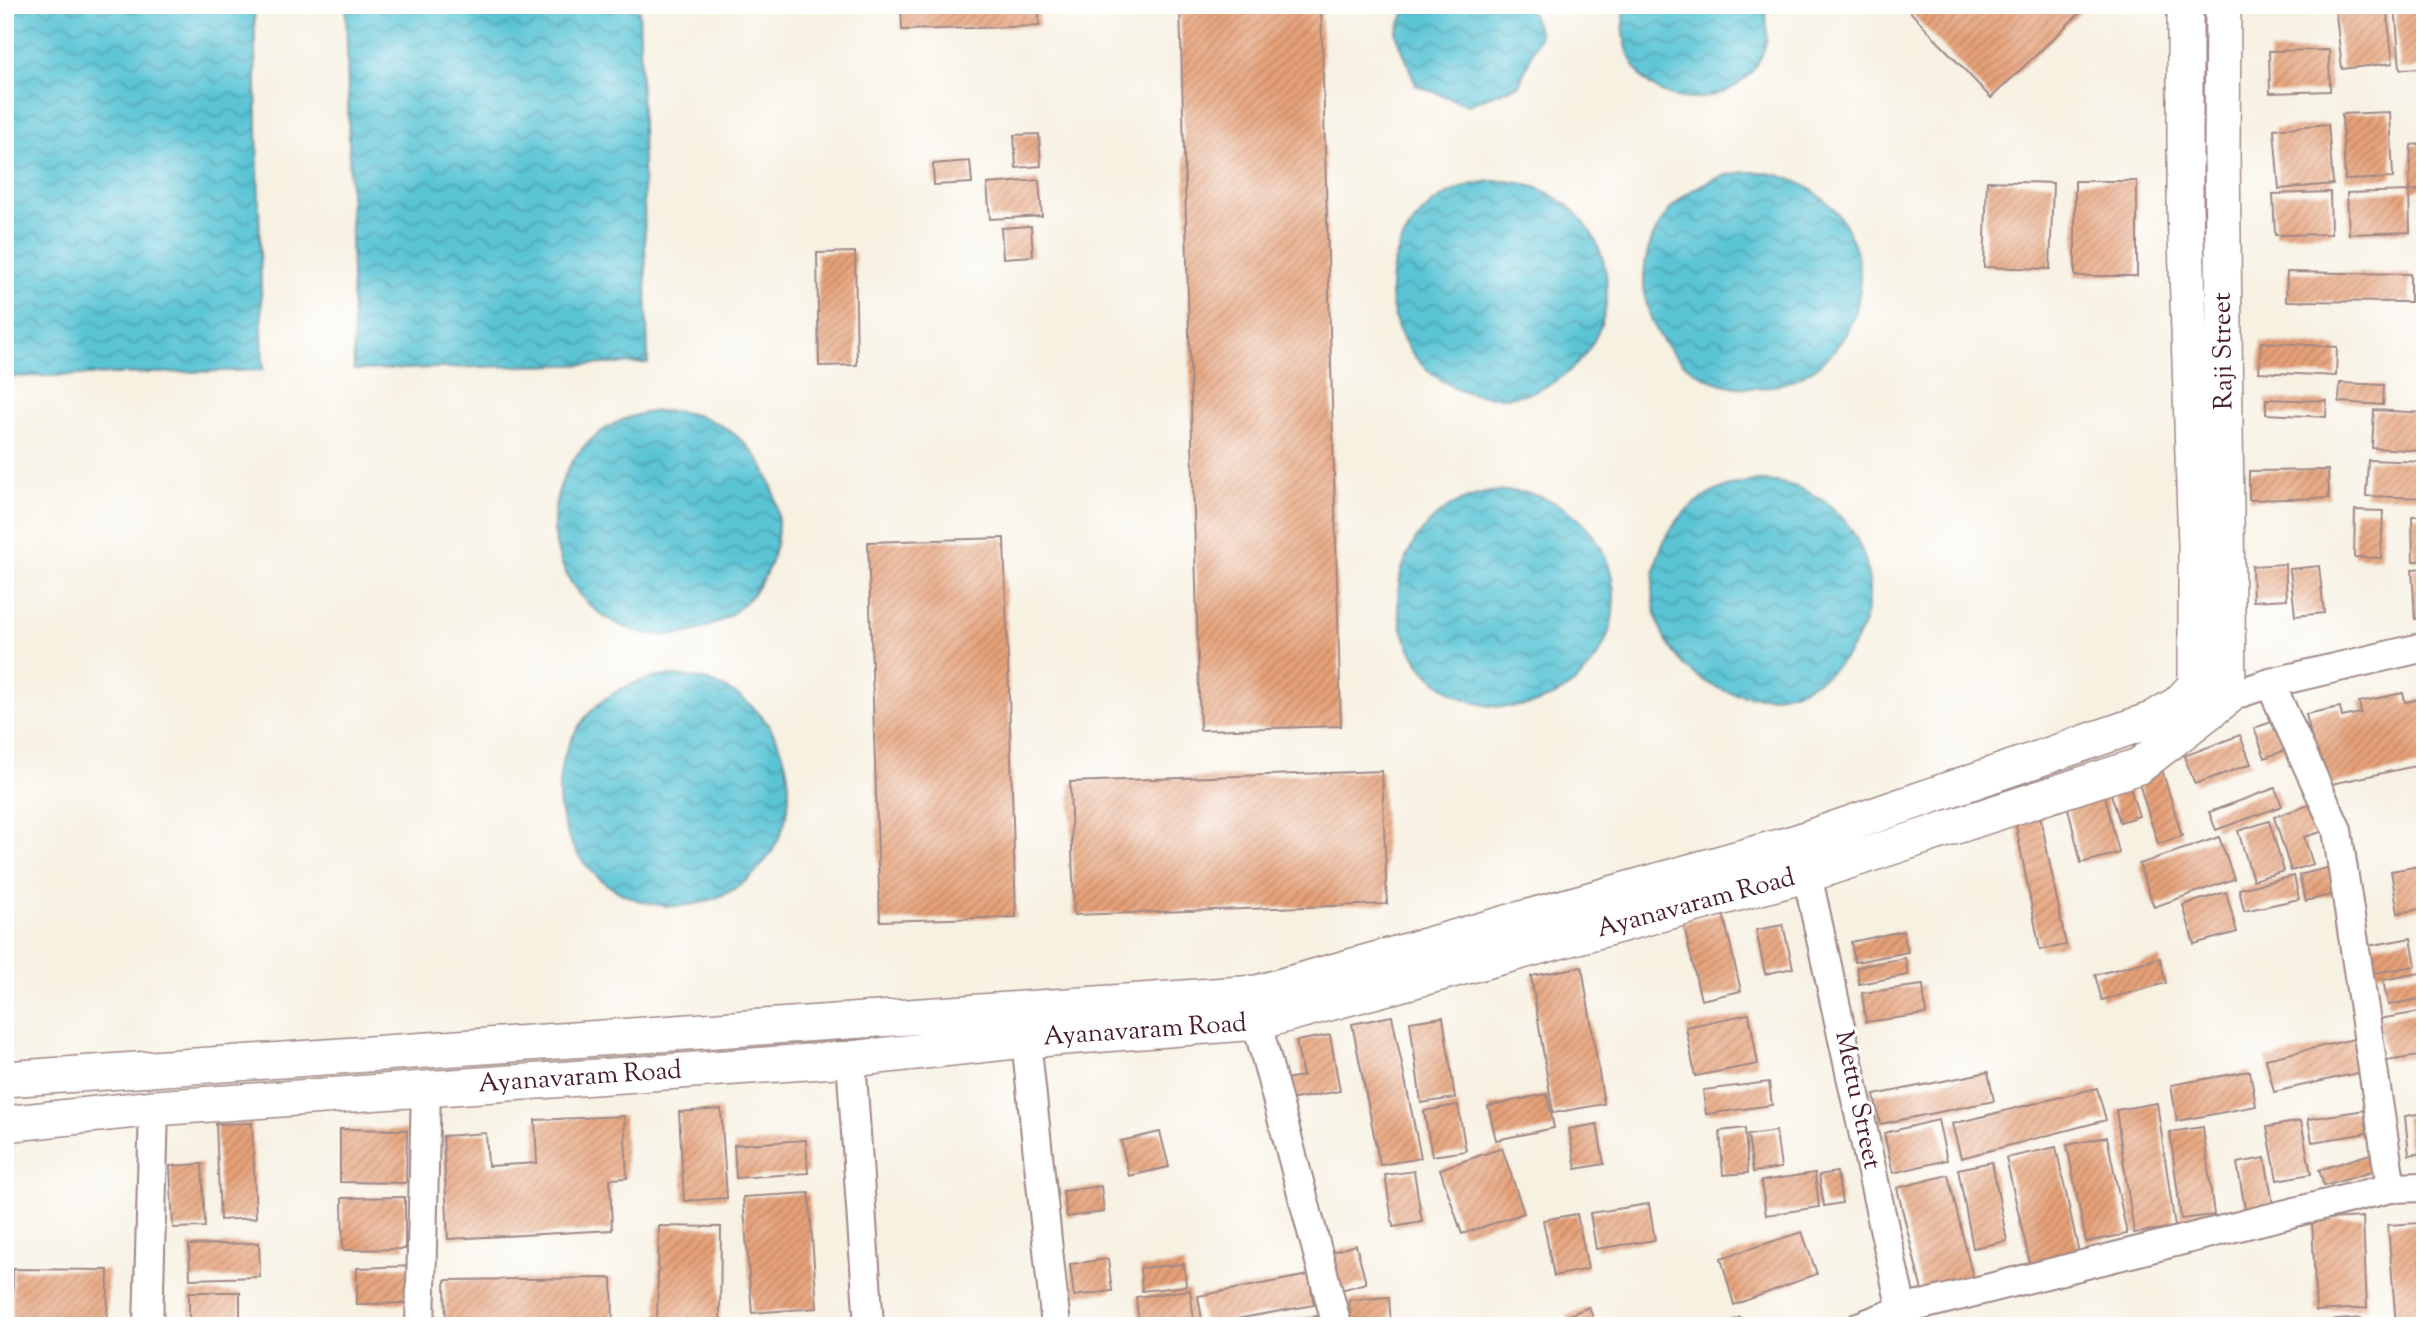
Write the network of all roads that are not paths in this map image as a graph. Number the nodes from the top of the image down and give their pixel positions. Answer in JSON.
{"nodes":[{"id":1,"x":2185,"y":5,"type":"edge"},
{"id":2,"x":2223,"y":5,"type":"edge"},
{"id":3,"x":2425,"y":647,"type":"edge"},
{"id":4,"x":2270,"y":683,"type":"junction"},
{"id":5,"x":2212,"y":691,"type":"junction"},
{"id":6,"x":1799,"y":841,"type":"junction"},
{"id":7,"x":1809,"y":874,"type":"junction"},
{"id":8,"x":1254,"y":1008,"type":"junction"},
{"id":9,"x":1026,"y":1040,"type":"junction"},
{"id":10,"x":851,"y":1059,"type":"junction"},
{"id":11,"x":5,"y":1079,"type":"edge"},
{"id":12,"x":426,"y":1089,"type":"junction"},
{"id":13,"x":154,"y":1108,"type":"junction"},
{"id":14,"x":5,"y":1124,"type":"edge"},
{"id":15,"x":2425,"y":1187,"type":"edge"},
{"id":16,"x":2391,"y":1188,"type":"junction"},
{"id":17,"x":1902,"y":1318,"type":"edge"},
{"id":18,"x":148,"y":1326,"type":"edge"},
{"id":19,"x":420,"y":1326,"type":"edge"},
{"id":20,"x":869,"y":1326,"type":"edge"},
{"id":21,"x":1056,"y":1326,"type":"edge"},
{"id":22,"x":1337,"y":1326,"type":"edge"},
{"id":23,"x":1861,"y":1326,"type":"edge"}],
"edges":[{"from":1,"to":5,"type":"street","name":"Raji Street"},
{"from":2,"to":5,"type":"street","name":"Raji Street"},
{"from":3,"to":4,"type":"street"},
{"from":4,"to":5,"type":"street"},
{"from":4,"to":16,"type":"street"},
{"from":5,"to":6,"type":"street","name":"Ayanavaram Road"},
{"from":5,"to":7,"type":"street","name":"Ayanavaram Road"},
{"from":6,"to":7,"type":"street","name":"Mettu Street"},
{"from":6,"to":8,"type":"street","name":"Ayanavaram Road"},
{"from":7,"to":8,"type":"street","name":"Ayanavaram Road"},
{"from":7,"to":17,"type":"street","name":"Mettu Street"},
{"from":8,"to":9,"type":"street","name":"Ayanavaram Road"},
{"from":8,"to":11,"type":"street","name":"Ayanavaram Road"},
{"from":8,"to":22,"type":"street"},
{"from":9,"to":10,"type":"street","name":"Ayanavaram Road"},
{"from":9,"to":21,"type":"street"},
{"from":10,"to":12,"type":"street","name":"Ayanavaram Road"},
{"from":10,"to":20,"type":"street"},
{"from":12,"to":13,"type":"street","name":"Ayanavaram Road"},
{"from":12,"to":19,"type":"street"},
{"from":13,"to":14,"type":"street","name":"Ayanavaram Road"},
{"from":13,"to":18,"type":"street"},
{"from":15,"to":16,"type":"street"},
{"from":16,"to":17,"type":"street"},
{"from":17,"to":23,"type":"street"}]}
